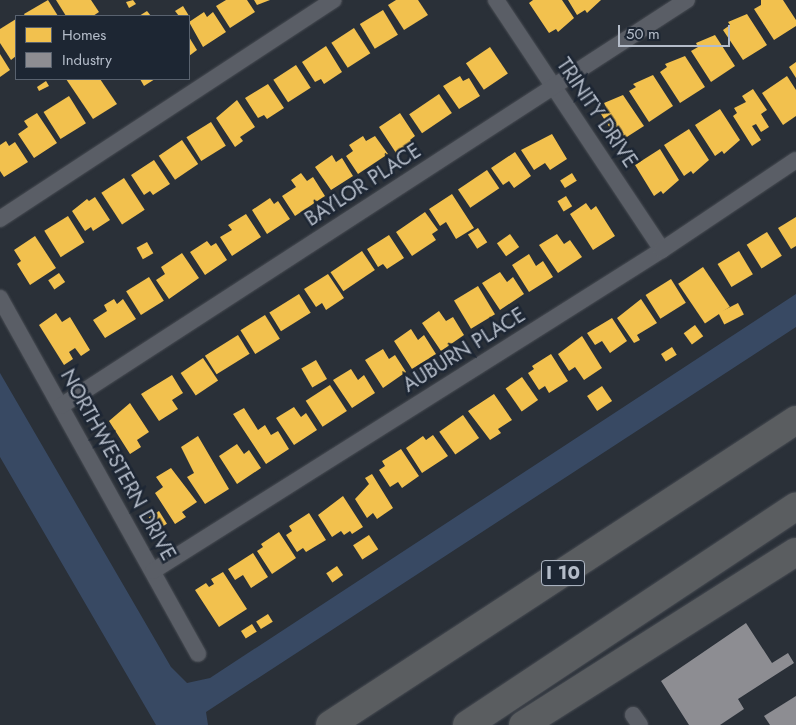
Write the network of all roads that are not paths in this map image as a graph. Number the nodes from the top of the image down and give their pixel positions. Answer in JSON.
{"nodes":[{"id":1,"x":334,"y":0,"type":"edge"},
{"id":2,"x":496,"y":0,"type":"edge"},
{"id":3,"x":687,"y":0,"type":"edge"},
{"id":4,"x":554,"y":86,"type":"junction"},
{"id":5,"x":796,"y":160,"type":"edge"},
{"id":6,"x":0,"y":220,"type":"edge"},
{"id":7,"x":662,"y":250,"type":"junction"},
{"id":8,"x":0,"y":298,"type":"edge"},
{"id":9,"x":61,"y":406,"type":"junction"},
{"id":10,"x":796,"y":420,"type":"edge"},
{"id":11,"x":796,"y":506,"type":"edge"},
{"id":12,"x":796,"y":552,"type":"edge"},
{"id":13,"x":153,"y":571,"type":"junction"},
{"id":14,"x":198,"y":654,"type":"dead end"},
{"id":15,"x":330,"y":725,"type":"edge"},
{"id":16,"x":467,"y":725,"type":"edge"},
{"id":17,"x":523,"y":725,"type":"edge"}],
"edges":[{"from":1,"to":6,"type":"street"},
{"from":2,"to":4,"type":"street","name":"TRINITY DRIVE"},
{"from":3,"to":4,"type":"street","name":"BAYLOR PLACE"},
{"from":4,"to":7,"type":"street","name":"TRINITY DRIVE"},
{"from":4,"to":9,"type":"street","name":"BAYLOR PLACE"},
{"from":5,"to":7,"type":"street","name":"AUBURN PLACE"},
{"from":7,"to":13,"type":"street","name":"AUBURN PLACE"},
{"from":8,"to":9,"type":"street","name":"NORTHWESTERN DRIVE"},
{"from":9,"to":13,"type":"street","name":"NORTHWESTERN DRIVE"},
{"from":10,"to":15,"type":"highway","number":"I 10"},
{"from":11,"to":16,"type":"highway"},
{"from":12,"to":17,"type":"highway"},
{"from":13,"to":14,"type":"street","name":"NORTHWESTERN DRIVE"}]}
